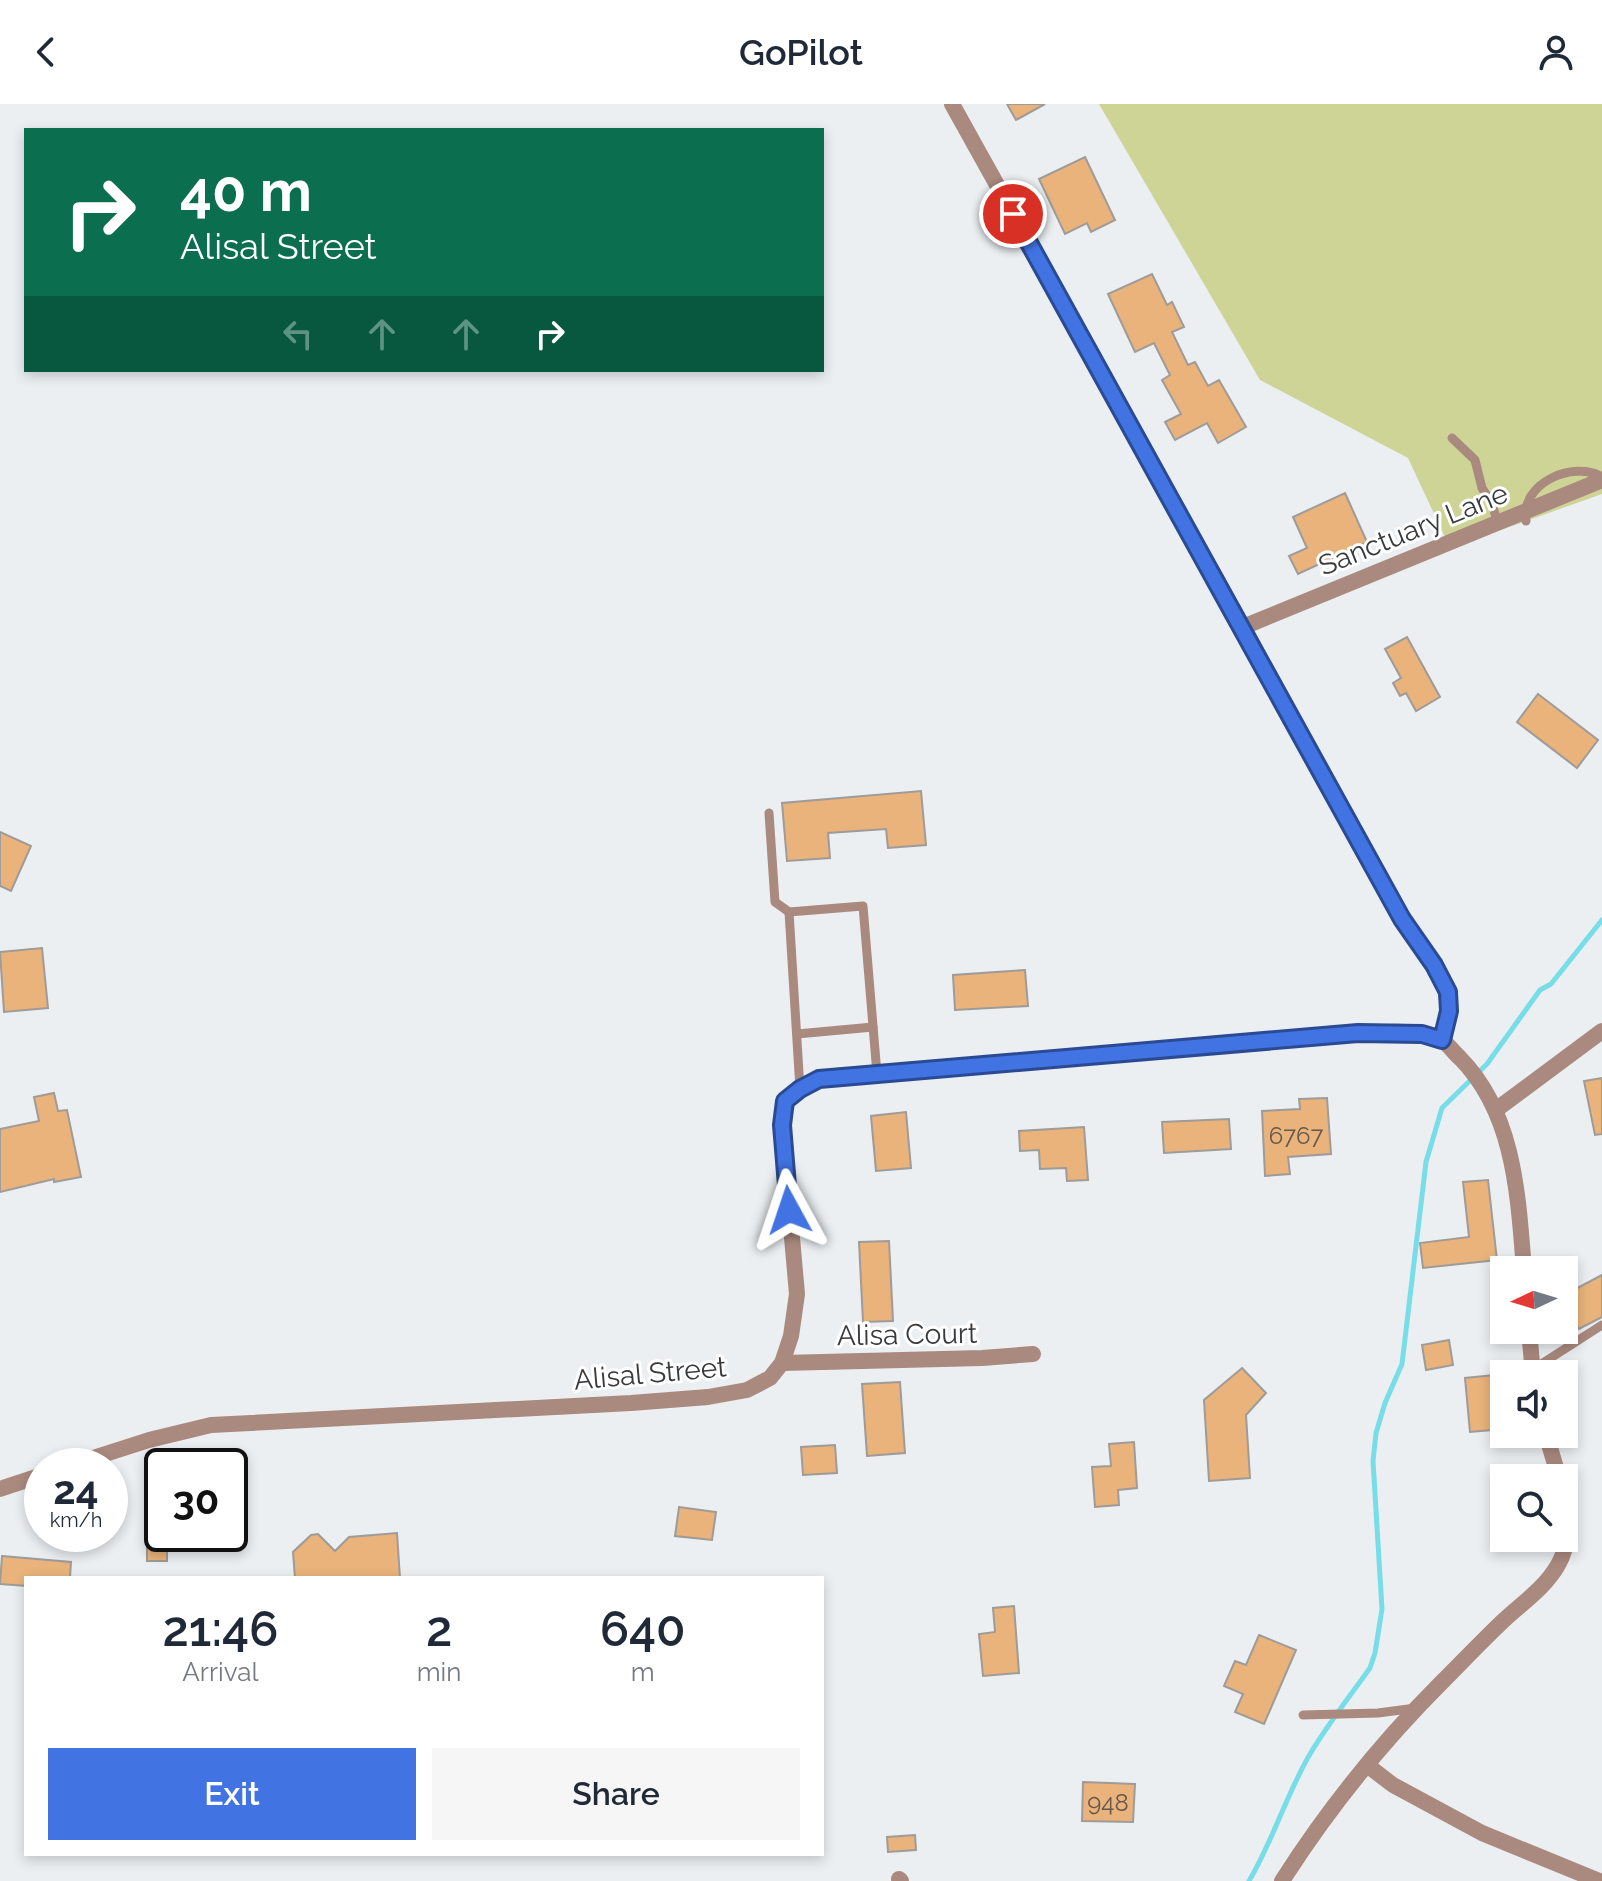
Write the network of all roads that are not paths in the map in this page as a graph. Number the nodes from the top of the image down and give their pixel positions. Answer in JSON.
{"nodes":[{"id":1,"x":952,"y":104,"type":"edge"},
{"id":2,"x":1452,"y":438,"type":"dead end"},
{"id":3,"x":1602,"y":478,"type":"edge"},
{"id":4,"x":1498,"y":527,"type":"junction"},
{"id":5,"x":1243,"y":627,"type":"junction"},
{"id":6,"x":769,"y":813,"type":"dead end"},
{"id":7,"x":789,"y":912,"type":"junction"},
{"id":8,"x":873,"y":1027,"type":"junction"},
{"id":9,"x":1602,"y":1031,"type":"edge"},
{"id":10,"x":797,"y":1034,"type":"junction"},
{"id":11,"x":1442,"y":1040,"type":"junction"},
{"id":12,"x":877,"y":1074,"type":"junction"},
{"id":13,"x":800,"y":1089,"type":"junction"},
{"id":14,"x":1497,"y":1109,"type":"junction"},
{"id":15,"x":1523,"y":1256,"type":"edge"},
{"id":16,"x":1602,"y":1325,"type":"edge"},
{"id":17,"x":1033,"y":1354,"type":"dead end"},
{"id":18,"x":1551,"y":1360,"type":"edge"},
{"id":19,"x":782,"y":1363,"type":"junction"},
{"id":20,"x":124,"y":1448,"type":"edge"},
{"id":21,"x":24,"y":1481,"type":"edge"},
{"id":22,"x":0,"y":1489,"type":"edge"},
{"id":23,"x":1563,"y":1552,"type":"edge"},
{"id":24,"x":1416,"y":1708,"type":"junction"},
{"id":25,"x":1303,"y":1715,"type":"dead end"},
{"id":26,"x":1367,"y":1765,"type":"junction"},
{"id":27,"x":1282,"y":1881,"type":"edge"},
{"id":28,"x":1599,"y":1881,"type":"edge"}],
"edges":[{"from":1,"to":5,"type":"street"},
{"from":2,"to":4,"type":"lane"},
{"from":3,"to":4,"type":"street","name":"Sanctuary Lane"},
{"from":4,"to":5,"type":"street","name":"Sanctuary Lane"},
{"from":5,"to":11,"type":"street"},
{"from":6,"to":7,"type":"lane"},
{"from":7,"to":8,"type":"lane"},
{"from":7,"to":10,"type":"lane"},
{"from":8,"to":10,"type":"lane"},
{"from":8,"to":12,"type":"lane"},
{"from":9,"to":14,"type":"street"},
{"from":10,"to":13,"type":"lane"},
{"from":11,"to":12,"type":"street"},
{"from":11,"to":14,"type":"street"},
{"from":12,"to":13,"type":"street"},
{"from":13,"to":19,"type":"street"},
{"from":14,"to":15,"type":"street"},
{"from":16,"to":18,"type":"lane"},
{"from":17,"to":19,"type":"street","name":"Alisa Court"},
{"from":19,"to":20,"type":"street","name":"Alisal Street"},
{"from":21,"to":22,"type":"street"},
{"from":23,"to":24,"type":"street"},
{"from":24,"to":25,"type":"lane"},
{"from":24,"to":26,"type":"street"},
{"from":26,"to":27,"type":"street"},
{"from":26,"to":28,"type":"street"}]}
